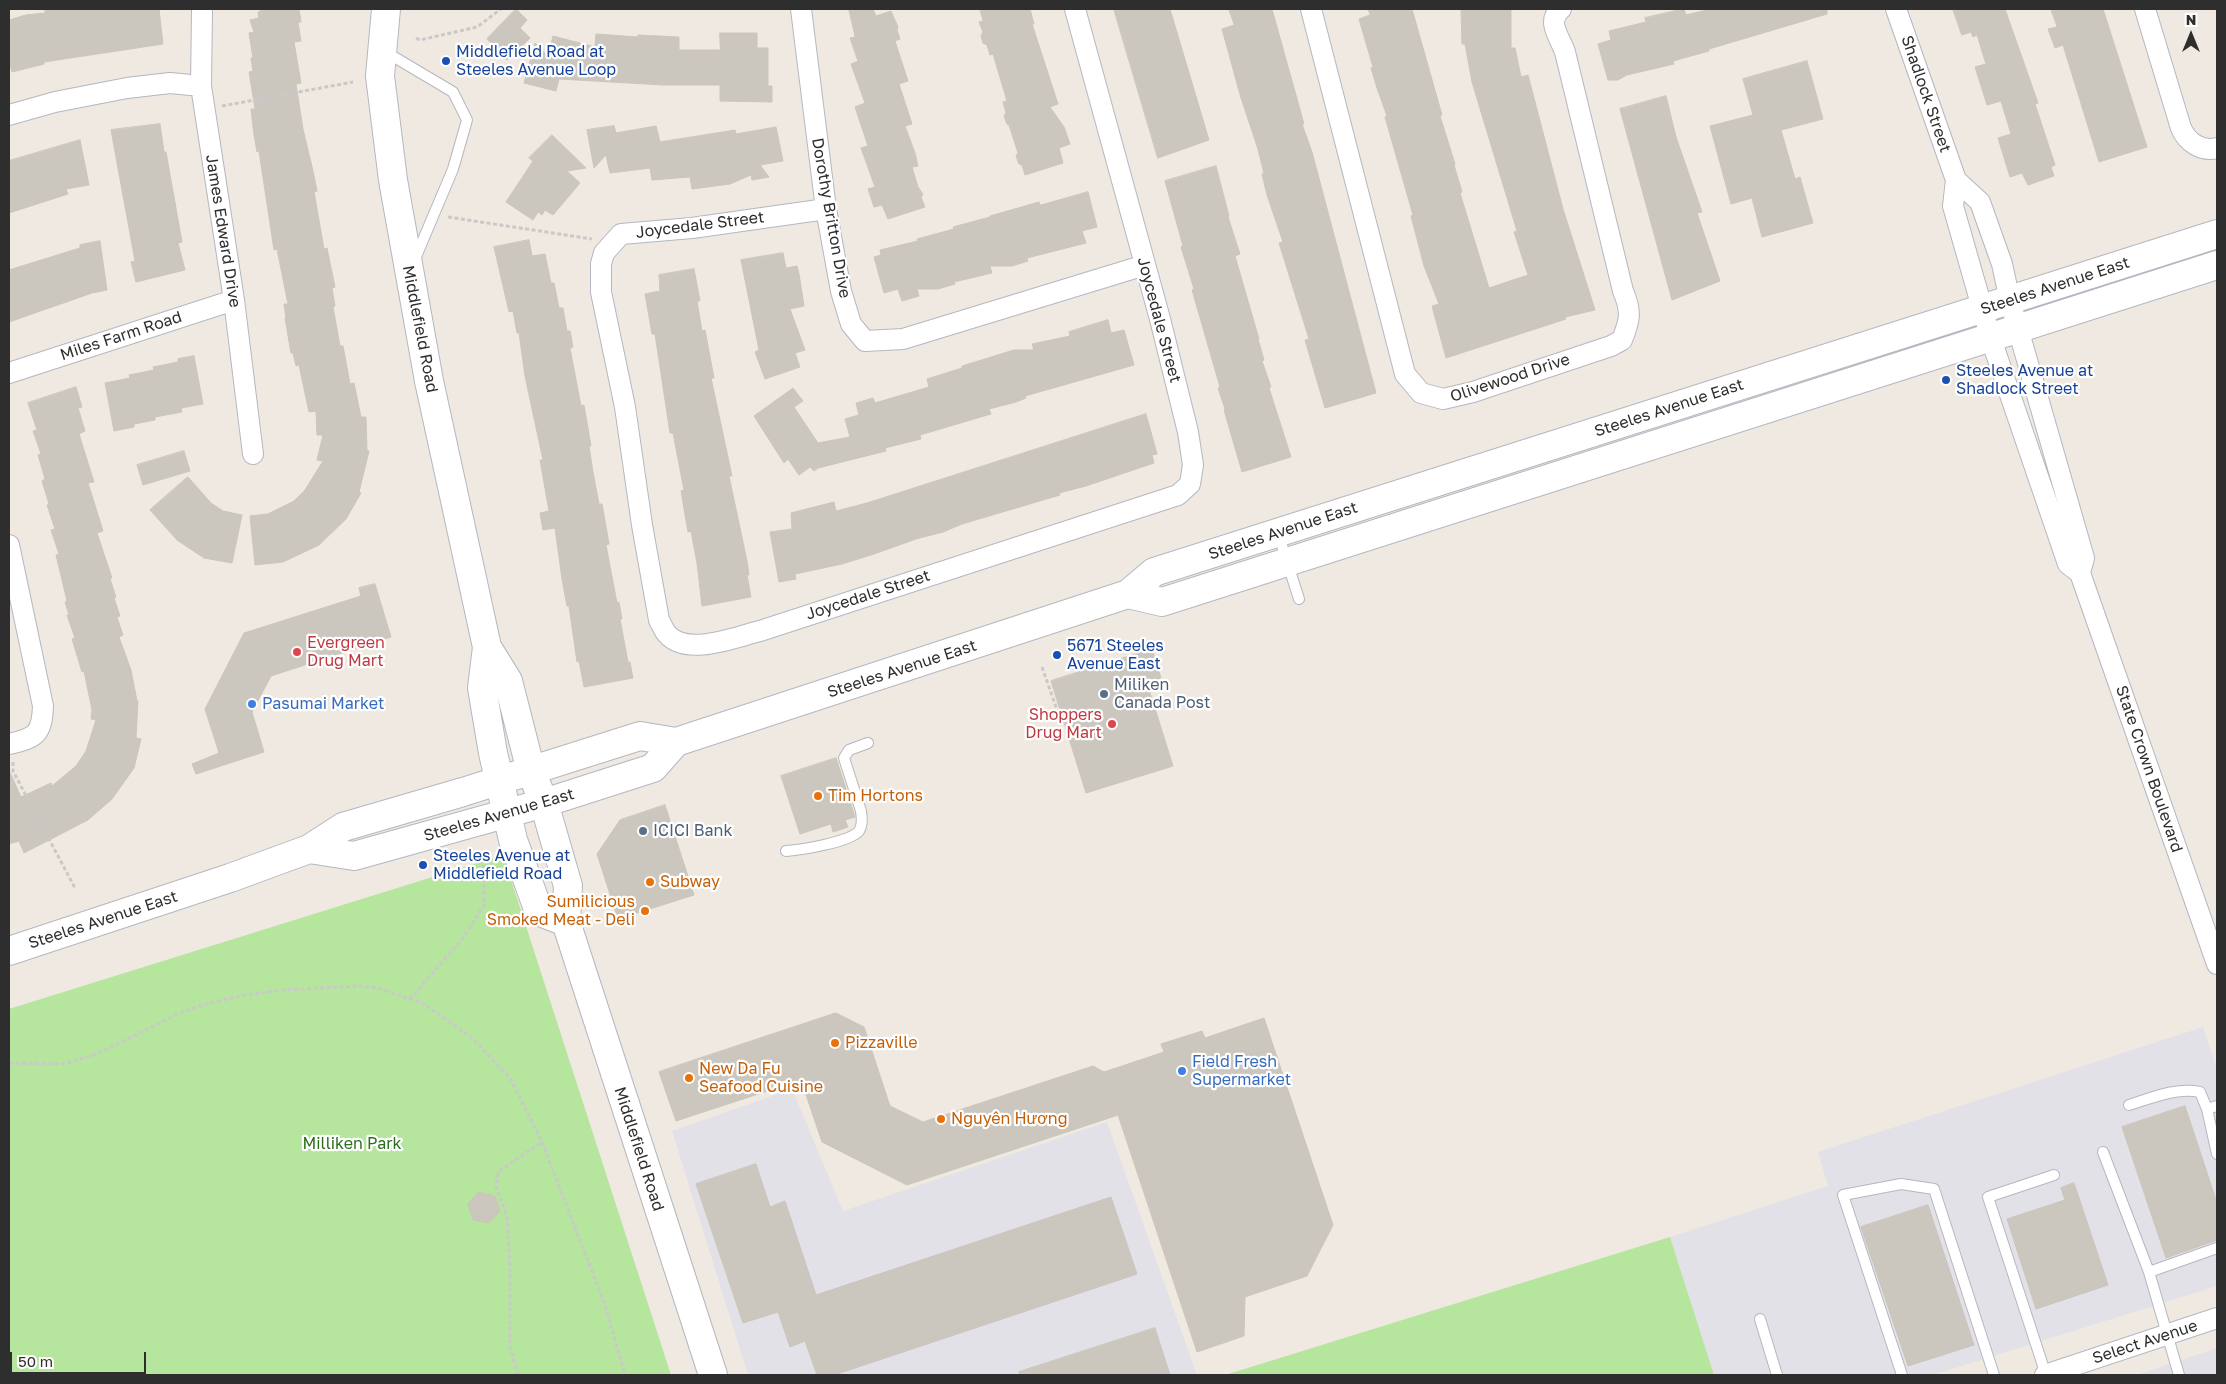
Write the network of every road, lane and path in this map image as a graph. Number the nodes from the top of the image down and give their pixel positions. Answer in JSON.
{"nodes":[{"id":1,"x":202,"y":9,"type":"edge"},
{"id":2,"x":386,"y":9,"type":"edge"},
{"id":3,"x":501,"y":9,"type":"edge"},
{"id":4,"x":801,"y":9,"type":"edge"},
{"id":5,"x":1075,"y":9,"type":"edge"},
{"id":6,"x":1311,"y":9,"type":"edge"},
{"id":7,"x":1561,"y":9,"type":"edge"},
{"id":8,"x":1896,"y":9,"type":"edge"},
{"id":9,"x":2145,"y":9,"type":"edge"},
{"id":10,"x":416,"y":38,"type":"dead end"},
{"id":11,"x":382,"y":49,"type":"junction"},
{"id":12,"x":353,"y":82,"type":"dead end"},
{"id":13,"x":201,"y":86,"type":"junction"},
{"id":14,"x":204,"y":109,"type":"junction"},
{"id":15,"x":9,"y":115,"type":"edge"},
{"id":16,"x":2217,"y":148,"type":"edge"},
{"id":17,"x":1956,"y":180,"type":"junction"},
{"id":18,"x":826,"y":209,"type":"junction"},
{"id":19,"x":448,"y":217,"type":"dead end"},
{"id":20,"x":2217,"y":234,"type":"edge"},
{"id":21,"x":612,"y":242,"type":"junction"},
{"id":22,"x":1145,"y":264,"type":"junction"},
{"id":23,"x":2217,"y":265,"type":"edge"},
{"id":24,"x":409,"y":272,"type":"junction"},
{"id":25,"x":234,"y":300,"type":"junction"},
{"id":26,"x":2010,"y":301,"type":"junction"},
{"id":27,"x":1984,"y":309,"type":"junction"},
{"id":28,"x":2018,"y":330,"type":"junction"},
{"id":29,"x":1991,"y":338,"type":"junction"},
{"id":30,"x":9,"y":372,"type":"edge"},
{"id":31,"x":253,"y":454,"type":"dead end"},
{"id":32,"x":1278,"y":532,"type":"junction"},
{"id":33,"x":9,"y":545,"type":"edge"},
{"id":34,"x":1287,"y":562,"type":"junction"},
{"id":35,"x":2080,"y":573,"type":"junction"},
{"id":36,"x":1128,"y":594,"type":"junction"},
{"id":37,"x":1299,"y":599,"type":"dead end"},
{"id":38,"x":487,"y":647,"type":"junction"},
{"id":39,"x":1042,"y":667,"type":"dead end"},
{"id":40,"x":1062,"y":724,"type":"dead end"},
{"id":41,"x":676,"y":742,"type":"junction"},
{"id":42,"x":868,"y":743,"type":"dead end"},
{"id":43,"x":10,"y":744,"type":"edge"},
{"id":44,"x":531,"y":771,"type":"junction"},
{"id":45,"x":498,"y":780,"type":"junction"},
{"id":46,"x":544,"y":803,"type":"junction"},
{"id":47,"x":506,"y":814,"type":"junction"},
{"id":48,"x":309,"y":849,"type":"junction"},
{"id":49,"x":484,"y":850,"type":"dead end"},
{"id":50,"x":786,"y":851,"type":"dead end"},
{"id":51,"x":75,"y":888,"type":"dead end"},
{"id":52,"x":566,"y":922,"type":"junction"},
{"id":53,"x":9,"y":951,"type":"edge"},
{"id":54,"x":2217,"y":964,"type":"edge"},
{"id":55,"x":410,"y":999,"type":"junction"},
{"id":56,"x":9,"y":1063,"type":"edge"},
{"id":57,"x":2129,"y":1106,"type":"dead end"},
{"id":58,"x":2212,"y":1108,"type":"edge"},
{"id":59,"x":542,"y":1142,"type":"junction"},
{"id":60,"x":2103,"y":1152,"type":"dead end"},
{"id":61,"x":2217,"y":1154,"type":"edge"},
{"id":62,"x":2054,"y":1175,"type":"dead end"},
{"id":63,"x":2217,"y":1248,"type":"edge"},
{"id":64,"x":2149,"y":1272,"type":"junction"},
{"id":65,"x":2217,"y":1318,"type":"edge"},
{"id":66,"x":1760,"y":1319,"type":"dead end"},
{"id":67,"x":2166,"y":1335,"type":"junction"},
{"id":68,"x":518,"y":1375,"type":"edge"},
{"id":69,"x":625,"y":1375,"type":"edge"},
{"id":70,"x":713,"y":1375,"type":"edge"},
{"id":71,"x":1777,"y":1375,"type":"edge"},
{"id":72,"x":1902,"y":1375,"type":"edge"},
{"id":73,"x":1994,"y":1375,"type":"edge"},
{"id":74,"x":2046,"y":1375,"type":"edge"},
{"id":75,"x":2179,"y":1375,"type":"edge"}],
"edges":[{"from":1,"to":13,"type":"street","name":"James Edward Drive"},
{"from":2,"to":11,"type":"main road","name":"Middlefield Road"},
{"from":3,"to":10,"type":"path"},
{"from":4,"to":18,"type":"street","name":"Dorothy Britton Drive"},
{"from":5,"to":22,"type":"street","name":"Joycedale Street"},
{"from":6,"to":7,"type":"street","name":"Olivewood Drive"},
{"from":8,"to":17,"type":"street","name":"Shadlock Street"},
{"from":9,"to":16,"type":"street"},
{"from":11,"to":24,"type":"main road","name":"Middlefield Road"},
{"from":11,"to":24,"type":"lane"},
{"from":12,"to":14,"type":"path"},
{"from":13,"to":14,"type":"street","name":"James Edward Drive"},
{"from":13,"to":15,"type":"street"},
{"from":14,"to":25,"type":"street","name":"James Edward Drive"},
{"from":17,"to":26,"type":"street","name":"Shadlock Street"},
{"from":17,"to":27,"type":"street","name":"Shadlock Street"},
{"from":18,"to":21,"type":"street","name":"Joycedale Street"},
{"from":18,"to":22,"type":"street","name":"Dorothy Britton Drive"},
{"from":19,"to":21,"type":"path"},
{"from":20,"to":26,"type":"main road","name":"Steeles Avenue East"},
{"from":21,"to":22,"type":"street","name":"Joycedale Street"},
{"from":23,"to":28,"type":"main road","name":"Steeles Avenue East"},
{"from":24,"to":38,"type":"main road","name":"Middlefield Road"},
{"from":25,"to":30,"type":"street","name":"Miles Farm Road"},
{"from":25,"to":31,"type":"street","name":"James Edward Drive"},
{"from":26,"to":27,"type":"main road","name":"Steeles Avenue East"},
{"from":26,"to":28,"type":"street","name":"Shadlock Street"},
{"from":27,"to":29,"type":"street","name":"Shadlock Street"},
{"from":27,"to":32,"type":"main road","name":"Steeles Avenue East"},
{"from":28,"to":29,"type":"main road","name":"Steeles Avenue East"},
{"from":28,"to":35,"type":"street","name":"State Crown Boulevard"},
{"from":29,"to":34,"type":"main road","name":"Steeles Avenue East"},
{"from":29,"to":35,"type":"street","name":"State Crown Boulevard"},
{"from":32,"to":34,"type":"lane"},
{"from":32,"to":36,"type":"main road","name":"Steeles Avenue East"},
{"from":33,"to":43,"type":"street"},
{"from":34,"to":36,"type":"main road","name":"Steeles Avenue East"},
{"from":34,"to":37,"type":"lane"},
{"from":35,"to":54,"type":"street","name":"State Crown Boulevard"},
{"from":36,"to":41,"type":"main road","name":"Steeles Avenue East"},
{"from":38,"to":44,"type":"main road","name":"Middlefield Road"},
{"from":38,"to":45,"type":"main road","name":"Middlefield Road"},
{"from":39,"to":40,"type":"path"},
{"from":41,"to":44,"type":"main road","name":"Steeles Avenue East"},
{"from":41,"to":46,"type":"main road","name":"Steeles Avenue East"},
{"from":42,"to":50,"type":"lane"},
{"from":43,"to":51,"type":"path"},
{"from":44,"to":45,"type":"main road","name":"Steeles Avenue East"},
{"from":44,"to":46,"type":"main road","name":"Middlefield Road"},
{"from":45,"to":47,"type":"main road","name":"Middlefield Road"},
{"from":45,"to":48,"type":"main road","name":"Steeles Avenue East"},
{"from":46,"to":47,"type":"main road","name":"Steeles Avenue East"},
{"from":46,"to":52,"type":"main road","name":"Middlefield Road"},
{"from":47,"to":48,"type":"main road","name":"Steeles Avenue East"},
{"from":47,"to":52,"type":"main road","name":"Middlefield Road"},
{"from":48,"to":53,"type":"main road","name":"Steeles Avenue East"},
{"from":49,"to":55,"type":"path"},
{"from":52,"to":70,"type":"main road","name":"Middlefield Road"},
{"from":55,"to":56,"type":"path"},
{"from":55,"to":59,"type":"path"},
{"from":57,"to":58,"type":"lane"},
{"from":58,"to":61,"type":"lane"},
{"from":59,"to":68,"type":"path"},
{"from":59,"to":69,"type":"path"},
{"from":60,"to":64,"type":"lane"},
{"from":62,"to":74,"type":"lane"},
{"from":63,"to":64,"type":"lane"},
{"from":64,"to":67,"type":"lane"},
{"from":65,"to":67,"type":"street","name":"Select Avenue"},
{"from":66,"to":71,"type":"lane"},
{"from":67,"to":74,"type":"street","name":"Select Avenue"},
{"from":67,"to":75,"type":"lane"},
{"from":72,"to":73,"type":"lane"}]}
